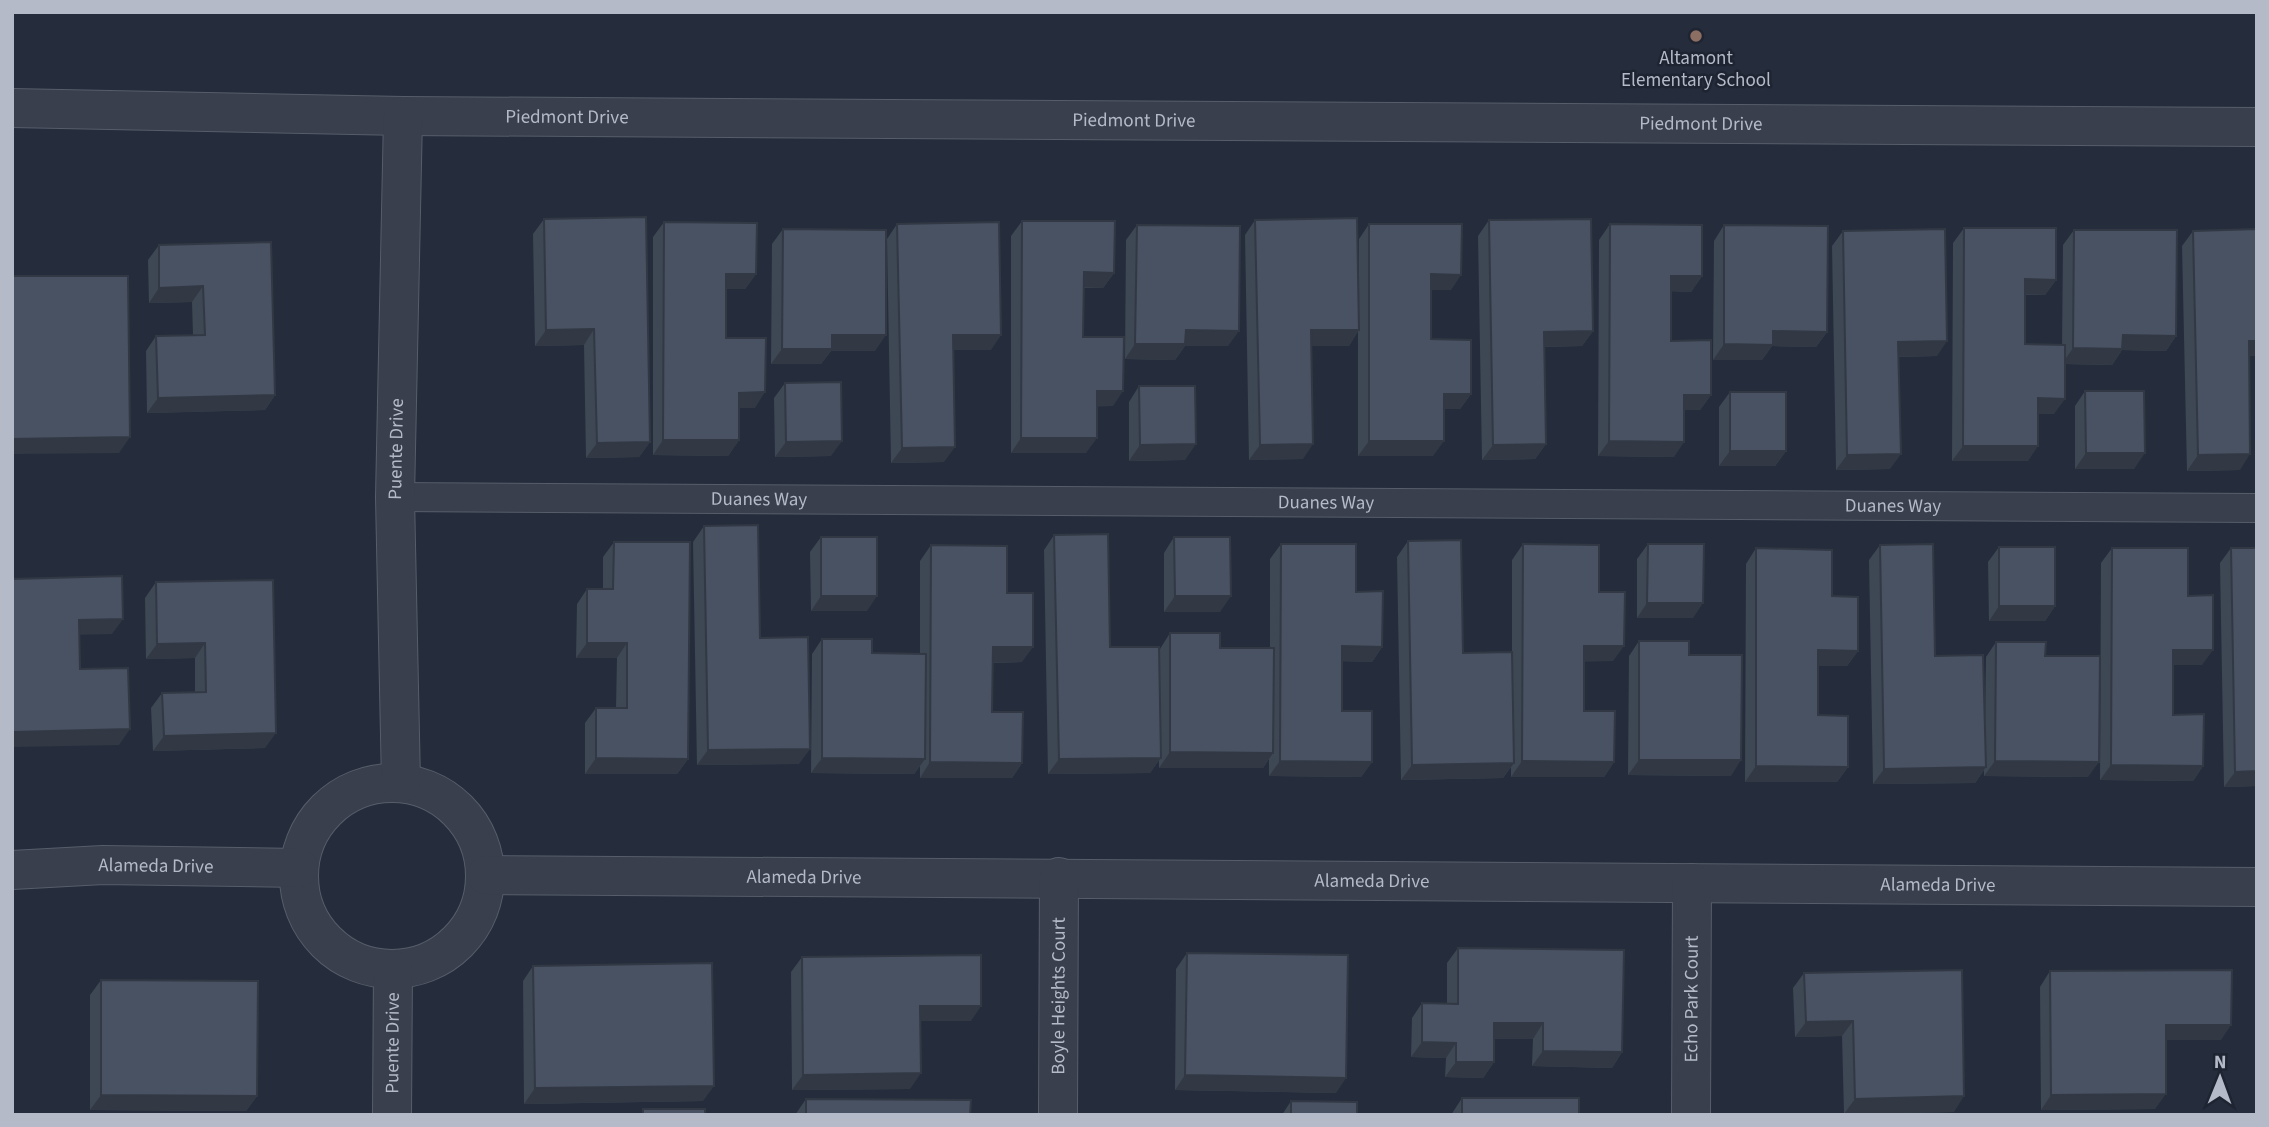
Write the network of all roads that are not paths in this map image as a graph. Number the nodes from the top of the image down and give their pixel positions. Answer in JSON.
{"nodes":[{"id":1,"x":12,"y":108,"type":"edge"},
{"id":2,"x":403,"y":116,"type":"junction"},
{"id":3,"x":2257,"y":127,"type":"edge"},
{"id":4,"x":395,"y":497,"type":"junction"},
{"id":5,"x":2257,"y":508,"type":"edge"},
{"id":6,"x":401,"y":783,"type":"junction"},
{"id":7,"x":299,"y":868,"type":"junction"},
{"id":8,"x":12,"y":870,"type":"edge"},
{"id":9,"x":486,"y":875,"type":"junction"},
{"id":10,"x":1059,"y":877,"type":"junction"},
{"id":11,"x":1692,"y":883,"type":"junction"},
{"id":12,"x":2257,"y":887,"type":"edge"},
{"id":13,"x":393,"y":970,"type":"junction"},
{"id":14,"x":392,"y":1115,"type":"edge"},
{"id":15,"x":1058,"y":1115,"type":"edge"},
{"id":16,"x":1691,"y":1115,"type":"edge"}],
"edges":[{"from":1,"to":2,"type":"street","name":"Piedmont Drive"},
{"from":2,"to":3,"type":"street","name":"Piedmont Drive"},
{"from":2,"to":4,"type":"street","name":"Puente Drive"},
{"from":4,"to":5,"type":"lane","name":"Duanes Way"},
{"from":4,"to":6,"type":"street","name":"Puente Drive"},
{"from":6,"to":7,"type":"street"},
{"from":6,"to":9,"type":"street"},
{"from":7,"to":8,"type":"street","name":"Alameda Drive"},
{"from":7,"to":13,"type":"street"},
{"from":9,"to":10,"type":"street","name":"Alameda Drive"},
{"from":9,"to":13,"type":"street"},
{"from":10,"to":11,"type":"street","name":"Alameda Drive"},
{"from":10,"to":15,"type":"street","name":"Boyle Heights Court"},
{"from":11,"to":12,"type":"street","name":"Alameda Drive"},
{"from":11,"to":16,"type":"street","name":"Echo Park Court"},
{"from":13,"to":14,"type":"street","name":"Puente Drive"}]}
